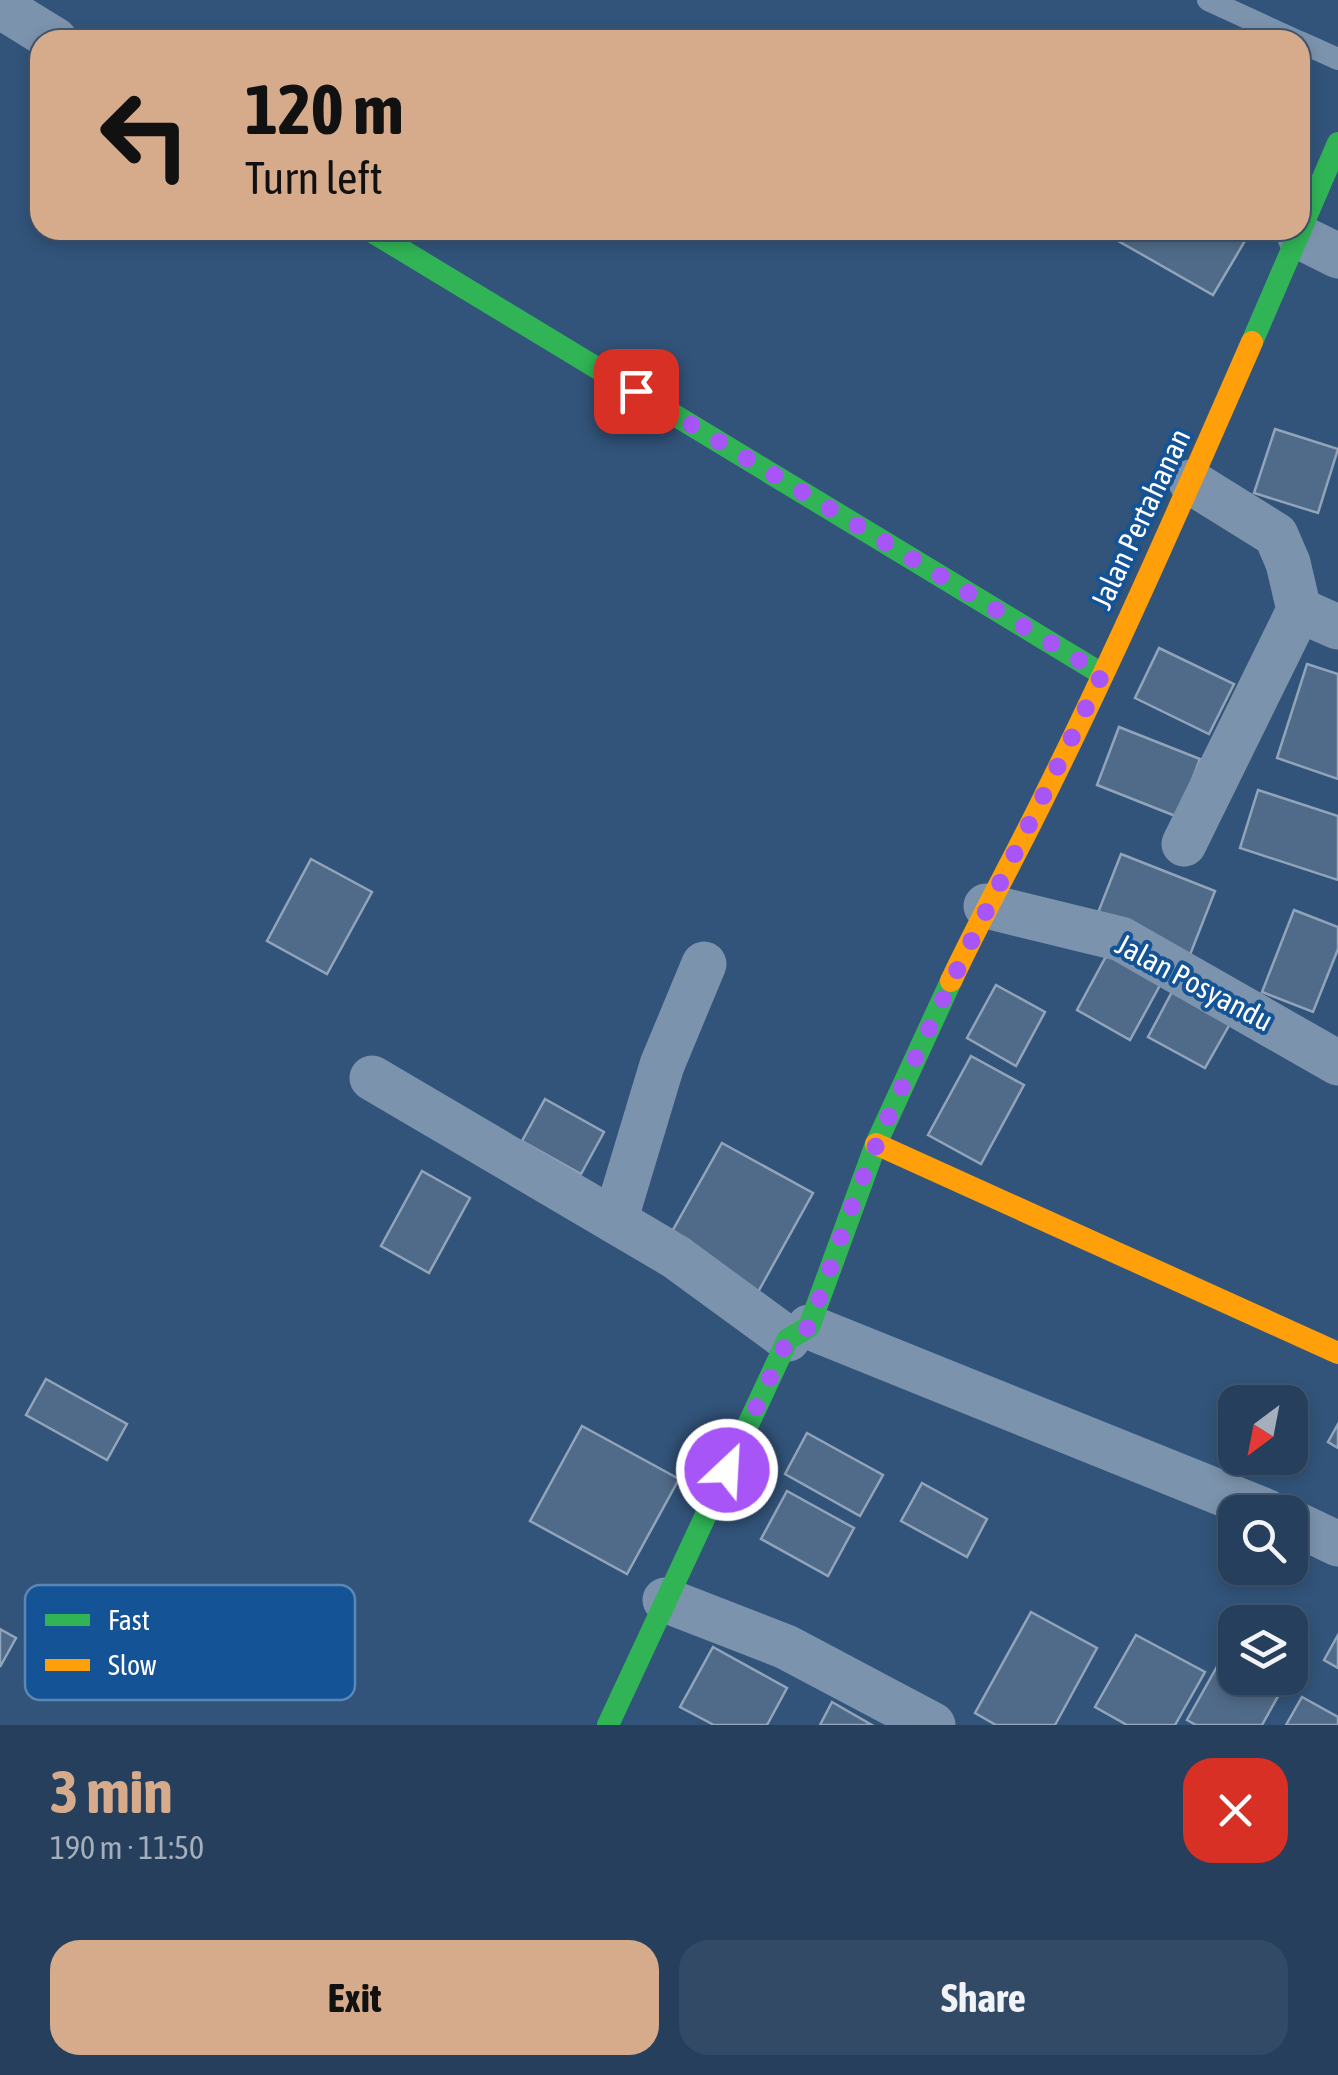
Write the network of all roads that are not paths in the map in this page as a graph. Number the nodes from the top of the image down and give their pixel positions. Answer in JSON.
{"nodes":[{"id":1,"x":1208,"y":0,"type":"edge"},
{"id":2,"x":0,"y":6,"type":"edge"},
{"id":3,"x":40,"y":30,"type":"edge"},
{"id":4,"x":1274,"y":30,"type":"edge"},
{"id":5,"x":1310,"y":46,"type":"edge"},
{"id":6,"x":1338,"y":59,"type":"edge"},
{"id":7,"x":1338,"y":144,"type":"edge"},
{"id":8,"x":386,"y":240,"type":"edge"},
{"id":9,"x":1319,"y":247,"type":"edge"},
{"id":10,"x":1192,"y":482,"type":"junction"},
{"id":11,"x":1319,"y":618,"type":"edge"},
{"id":12,"x":1102,"y":674,"type":"junction"},
{"id":13,"x":1184,"y":844,"type":"dead end"},
{"id":14,"x":986,"y":906,"type":"junction"},
{"id":15,"x":704,"y":964,"type":"dead end"},
{"id":16,"x":1338,"y":1063,"type":"edge"},
{"id":17,"x":372,"y":1078,"type":"dead end"},
{"id":18,"x":876,"y":1144,"type":"junction"},
{"id":19,"x":615,"y":1221,"type":"junction"},
{"id":20,"x":798,"y":1333,"type":"junction"},
{"id":21,"x":1338,"y":1353,"type":"edge"},
{"id":22,"x":1223,"y":1495,"type":"edge"},
{"id":23,"x":1308,"y":1530,"type":"edge"},
{"id":24,"x":1338,"y":1544,"type":"edge"},
{"id":25,"x":665,"y":1600,"type":"junction"},
{"id":26,"x":608,"y":1725,"type":"edge"},
{"id":27,"x":934,"y":1725,"type":"edge"}],
"edges":[{"from":1,"to":4,"type":"lane"},
{"from":2,"to":3,"type":"street"},
{"from":5,"to":6,"type":"lane"},
{"from":7,"to":9,"type":"main road","name":"Jalan Pertahanan"},
{"from":8,"to":12,"type":"main road"},
{"from":9,"to":10,"type":"main road","name":"Jalan Pertahanan"},
{"from":10,"to":11,"type":"street"},
{"from":10,"to":12,"type":"main road","name":"Jalan Pertahanan"},
{"from":11,"to":13,"type":"street"},
{"from":12,"to":14,"type":"main road","name":"Jalan Pertahanan"},
{"from":14,"to":16,"type":"street","name":"Jalan Posyandu"},
{"from":14,"to":18,"type":"main road","name":"Jalan Pertahanan"},
{"from":15,"to":19,"type":"street"},
{"from":17,"to":19,"type":"street"},
{"from":18,"to":20,"type":"main road","name":"Jalan Pertahanan"},
{"from":18,"to":21,"type":"main road"},
{"from":19,"to":20,"type":"street"},
{"from":20,"to":22,"type":"street"},
{"from":20,"to":25,"type":"main road","name":"Jalan Pertahanan"},
{"from":23,"to":24,"type":"street"},
{"from":25,"to":26,"type":"main road","name":"Jalan Pertahanan"},
{"from":25,"to":27,"type":"street"}]}
